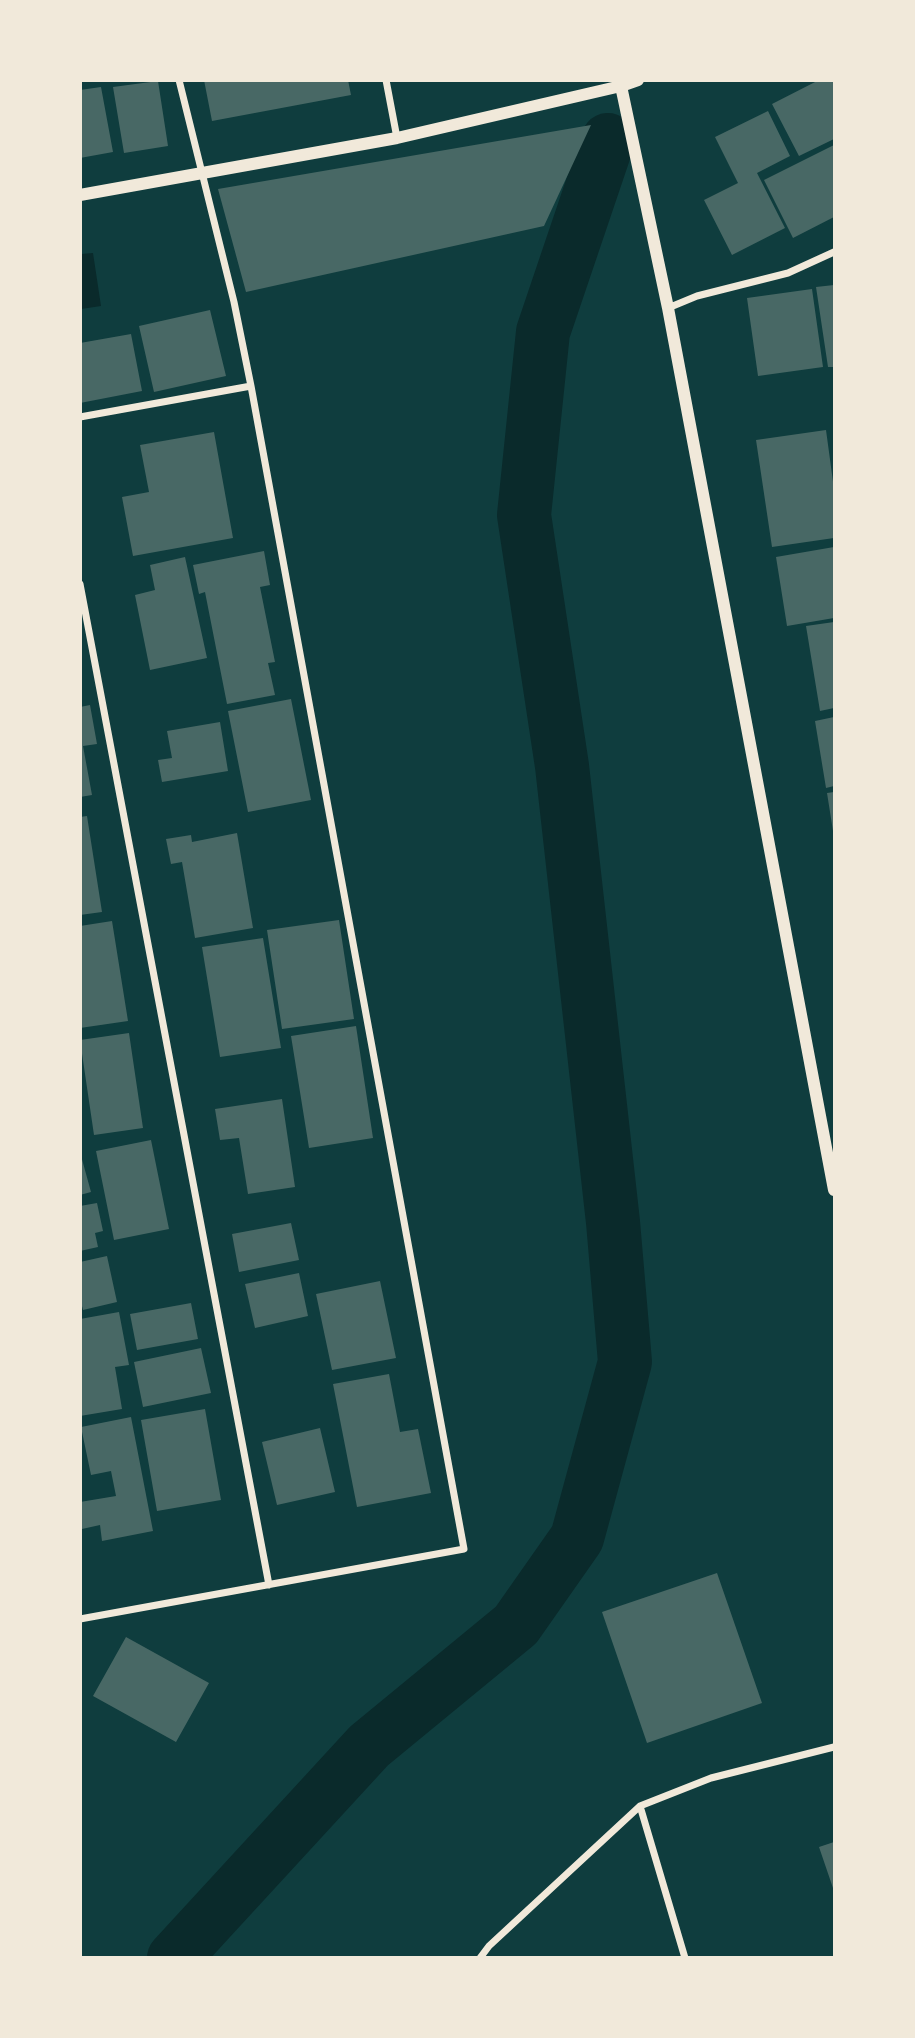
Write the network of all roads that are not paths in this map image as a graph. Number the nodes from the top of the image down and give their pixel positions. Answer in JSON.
{"nodes":[{"id":1,"x":178,"y":80,"type":"edge"},
{"id":2,"x":386,"y":80,"type":"edge"},
{"id":3,"x":638,"y":80,"type":"edge"},
{"id":4,"x":620,"y":83,"type":"edge"},
{"id":5,"x":397,"y":138,"type":"junction"},
{"id":6,"x":202,"y":173,"type":"junction"},
{"id":7,"x":80,"y":195,"type":"edge"},
{"id":8,"x":835,"y":252,"type":"edge"},
{"id":9,"x":668,"y":308,"type":"junction"},
{"id":10,"x":251,"y":386,"type":"junction"},
{"id":11,"x":80,"y":417,"type":"edge"},
{"id":12,"x":80,"y":584,"type":"edge"},
{"id":13,"x":835,"y":1190,"type":"edge"},
{"id":14,"x":269,"y":1585,"type":"junction"},
{"id":15,"x":80,"y":1619,"type":"edge"},
{"id":16,"x":835,"y":1747,"type":"edge"},
{"id":17,"x":640,"y":1806,"type":"junction"},
{"id":18,"x":480,"y":1958,"type":"edge"},
{"id":19,"x":685,"y":1958,"type":"edge"}],
"edges":[{"from":1,"to":6,"type":"street"},
{"from":2,"to":5,"type":"street"},
{"from":3,"to":4,"type":"street"},
{"from":4,"to":5,"type":"street"},
{"from":4,"to":9,"type":"street"},
{"from":5,"to":6,"type":"street"},
{"from":6,"to":7,"type":"street"},
{"from":6,"to":10,"type":"street"},
{"from":8,"to":9,"type":"street"},
{"from":9,"to":13,"type":"street"},
{"from":10,"to":11,"type":"street"},
{"from":10,"to":14,"type":"street"},
{"from":12,"to":14,"type":"street"},
{"from":14,"to":15,"type":"street"},
{"from":16,"to":17,"type":"street"},
{"from":17,"to":18,"type":"street"},
{"from":17,"to":19,"type":"street"}]}
